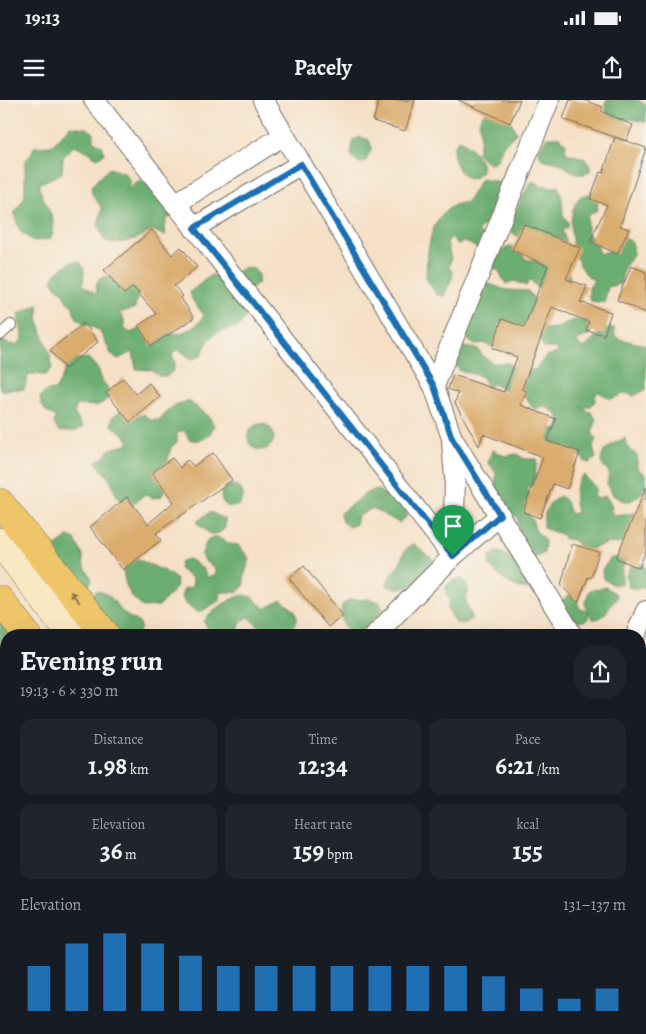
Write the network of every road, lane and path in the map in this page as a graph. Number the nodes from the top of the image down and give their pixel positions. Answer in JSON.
{"nodes":[{"id":1,"x":94,"y":100,"type":"edge"},
{"id":2,"x":263,"y":100,"type":"edge"},
{"id":3,"x":549,"y":100,"type":"edge"},
{"id":4,"x":284,"y":135,"type":"junction"},
{"id":5,"x":301,"y":164,"type":"junction"},
{"id":6,"x":175,"y":204,"type":"junction"},
{"id":7,"x":194,"y":228,"type":"junction"},
{"id":8,"x":11,"y":326,"type":"dead end"},
{"id":9,"x":0,"y":335,"type":"edge"},
{"id":10,"x":434,"y":386,"type":"junction"},
{"id":11,"x":452,"y":438,"type":"junction"},
{"id":12,"x":0,"y":503,"type":"edge"},
{"id":13,"x":500,"y":515,"type":"junction"},
{"id":14,"x":0,"y":542,"type":"edge"},
{"id":15,"x":453,"y":556,"type":"junction"},
{"id":16,"x":0,"y":600,"type":"edge"},
{"id":17,"x":646,"y":611,"type":"edge"},
{"id":18,"x":22,"y":629,"type":"edge"},
{"id":19,"x":66,"y":629,"type":"edge"},
{"id":20,"x":101,"y":629,"type":"edge"},
{"id":21,"x":381,"y":629,"type":"edge"},
{"id":22,"x":568,"y":629,"type":"edge"},
{"id":23,"x":638,"y":629,"type":"edge"}],
"edges":[{"from":1,"to":6,"type":"street"},
{"from":2,"to":4,"type":"street"},
{"from":3,"to":10,"type":"street"},
{"from":4,"to":5,"type":"street"},
{"from":4,"to":6,"type":"street"},
{"from":5,"to":7,"type":"street"},
{"from":5,"to":10,"type":"street"},
{"from":6,"to":7,"type":"street"},
{"from":7,"to":15,"type":"street"},
{"from":8,"to":9,"type":"lane"},
{"from":10,"to":11,"type":"street"},
{"from":11,"to":13,"type":"street"},
{"from":11,"to":15,"type":"street"},
{"from":20,"to":12,"type":"highway","one_way":true},
{"from":13,"to":15,"type":"street"},
{"from":13,"to":22,"type":"street"},
{"from":14,"to":19,"type":"street"},
{"from":15,"to":21,"type":"street"},
{"from":16,"to":18,"type":"highway"},
{"from":17,"to":23,"type":"street"}]}
